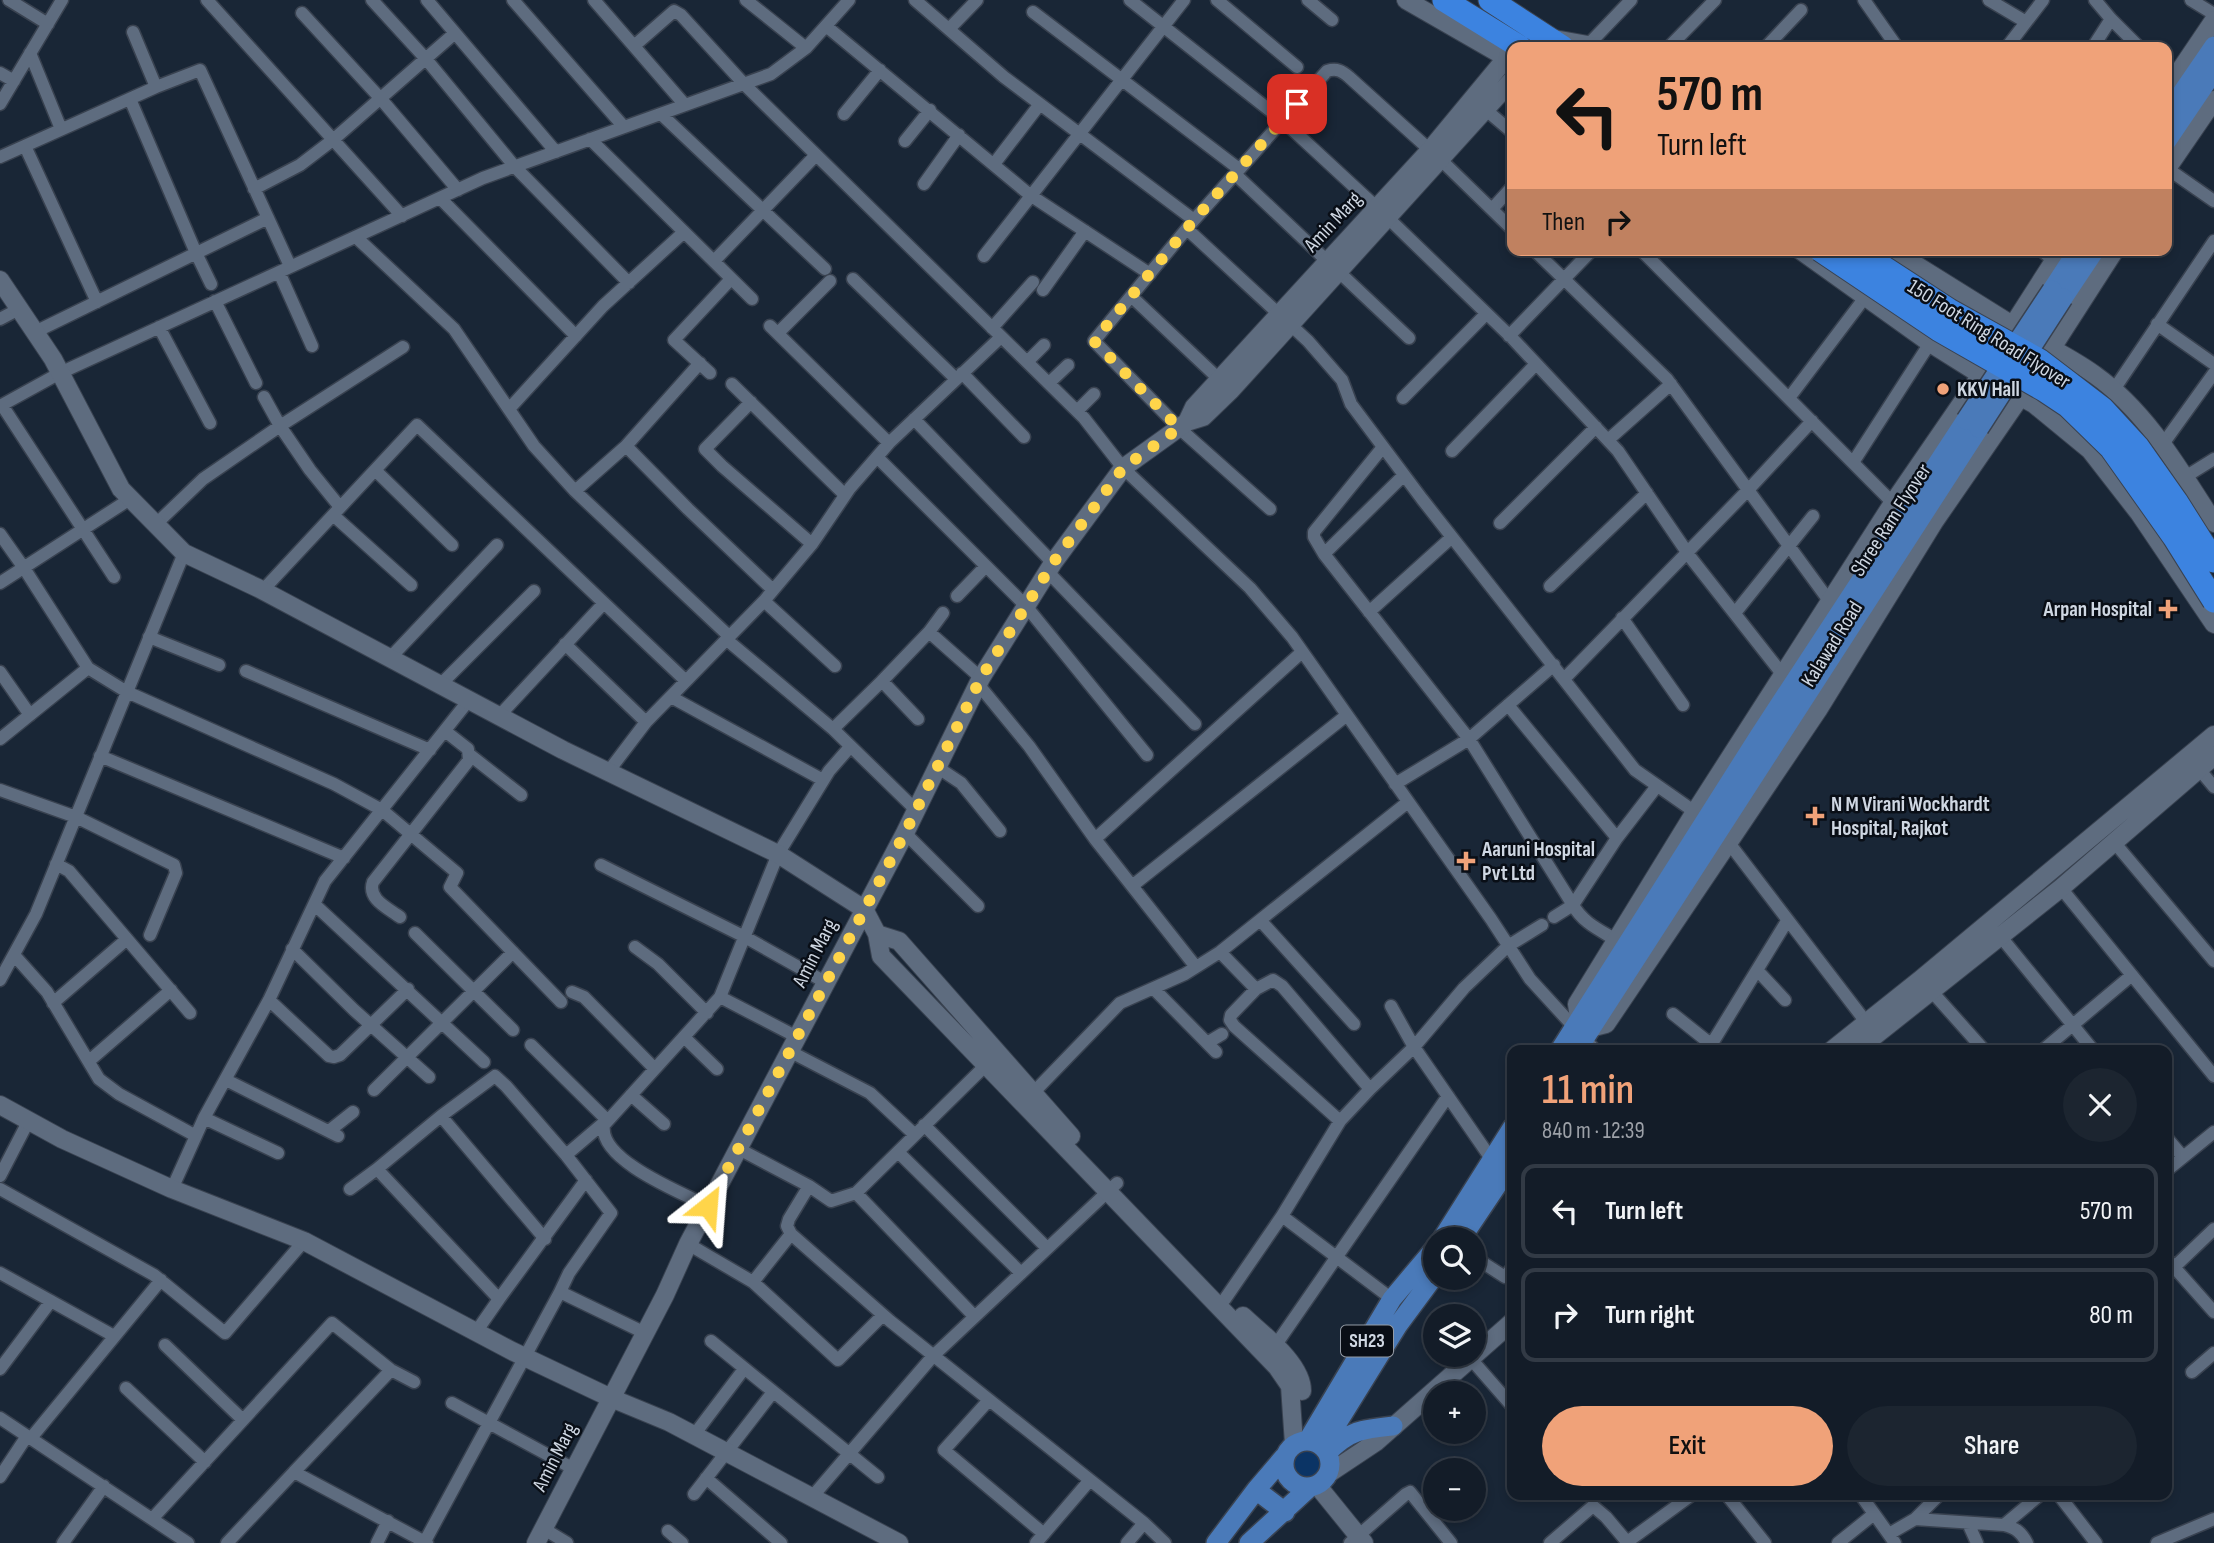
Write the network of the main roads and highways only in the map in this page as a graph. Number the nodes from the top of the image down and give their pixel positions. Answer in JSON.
{"nodes":[{"id":1,"x":1444,"y":0,"type":"edge"},
{"id":2,"x":1490,"y":0,"type":"edge"},
{"id":3,"x":1554,"y":42,"type":"edge"},
{"id":4,"x":1507,"y":45,"type":"edge"},
{"id":5,"x":2214,"y":46,"type":"edge"},
{"id":6,"x":2214,"y":71,"type":"edge"},
{"id":7,"x":2172,"y":107,"type":"edge"},
{"id":8,"x":2172,"y":133,"type":"edge"},
{"id":9,"x":1829,"y":256,"type":"edge"},
{"id":10,"x":1866,"y":256,"type":"edge"},
{"id":11,"x":2074,"y":256,"type":"edge"},
{"id":12,"x":2091,"y":256,"type":"edge"},
{"id":13,"x":2214,"y":561,"type":"edge"},
{"id":14,"x":2214,"y":601,"type":"edge"},
{"id":15,"x":1586,"y":1028,"type":"edge"},
{"id":16,"x":1566,"y":1045,"type":"edge"},
{"id":17,"x":1507,"y":1145,"type":"edge"},
{"id":18,"x":1502,"y":1162,"type":"edge"},
{"id":19,"x":1452,"y":1227,"type":"edge"},
{"id":20,"x":1467,"y":1227,"type":"edge"},
{"id":21,"x":1423,"y":1262,"type":"edge"},
{"id":22,"x":1424,"y":1290,"type":"edge"},
{"id":23,"x":1393,"y":1426,"type":"road end"},
{"id":24,"x":1306,"y":1447,"type":"junction"},
{"id":25,"x":1319,"y":1482,"type":"junction"},
{"id":26,"x":1256,"y":1490,"type":"junction"},
{"id":27,"x":1284,"y":1512,"type":"junction"},
{"id":28,"x":1216,"y":1543,"type":"edge"},
{"id":29,"x":1250,"y":1543,"type":"edge"}],
"edges":[{"from":1,"to":4,"type":"highway"},
{"from":2,"to":3,"type":"highway"},
{"from":5,"to":7,"type":"main road"},
{"from":6,"to":8,"type":"main road"},
{"from":9,"to":14,"type":"highway","name":"150 Foot Ring Road Flyover","bridge":true},
{"from":10,"to":13,"type":"highway","name":"150 Foot Ring Road Flyover","bridge":true},
{"from":11,"to":15,"type":"main road","name":"Shree Ram Flyover","bridge":true},
{"from":12,"to":15,"type":"main road","name":"Shree Ram Flyover","bridge":true},
{"from":15,"to":16,"type":"main road","name":"Kalawad Road"},
{"from":17,"to":18,"type":"main road"},
{"from":18,"to":19,"type":"main road"},
{"from":18,"to":20,"type":"main road"},
{"from":21,"to":24,"type":"main road","number":"SH23"},
{"from":22,"to":24,"type":"main road","number":"SH23"},
{"from":23,"to":24,"type":"main road"},
{"from":24,"to":25,"type":"main road"},
{"from":24,"to":25,"type":"main road"},
{"from":24,"to":26,"type":"main road","number":"SH23"},
{"from":25,"to":27,"type":"main road"},
{"from":26,"to":27,"type":"main road"},
{"from":26,"to":28,"type":"main road","number":"SH23"},
{"from":27,"to":29,"type":"main road"}]}
